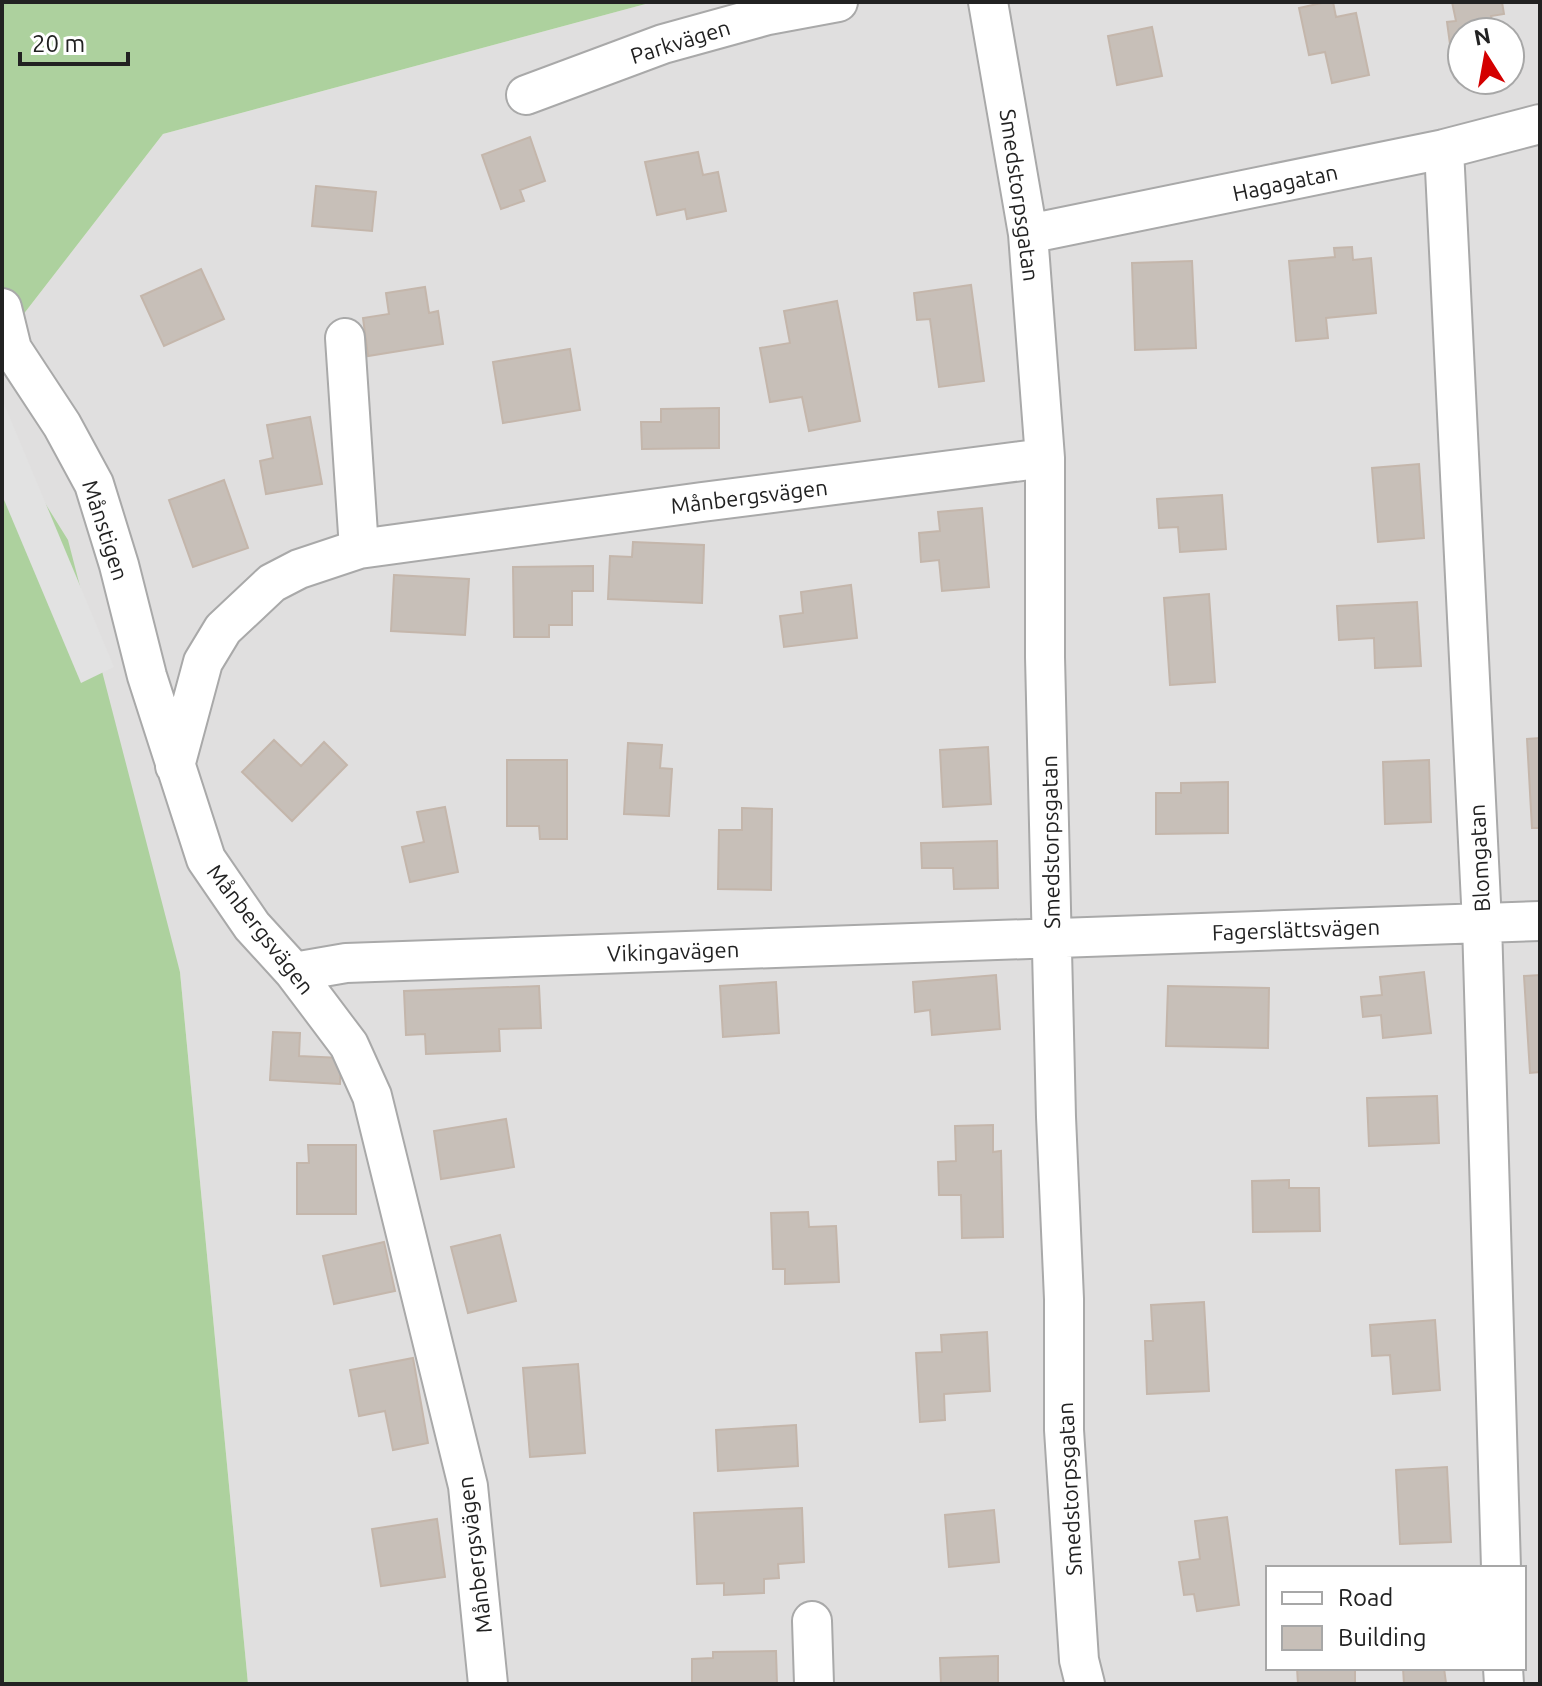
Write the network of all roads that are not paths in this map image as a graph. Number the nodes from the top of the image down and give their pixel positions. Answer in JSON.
{"nodes":[{"id":1,"x":838,"y":2,"type":"edge"},
{"id":2,"x":988,"y":2,"type":"edge"},
{"id":3,"x":526,"y":95,"type":"dead end"},
{"id":4,"x":1540,"y":124,"type":"edge"},
{"id":5,"x":1444,"y":149,"type":"junction"},
{"id":6,"x":1028,"y":234,"type":"junction"},
{"id":7,"x":2,"y":308,"type":"edge"},
{"id":8,"x":345,"y":338,"type":"dead end"},
{"id":9,"x":1045,"y":458,"type":"junction"},
{"id":10,"x":359,"y":549,"type":"junction"},
{"id":11,"x":175,"y":766,"type":"junction"},
{"id":12,"x":1540,"y":921,"type":"edge"},
{"id":13,"x":1482,"y":923,"type":"junction"},
{"id":14,"x":1052,"y":938,"type":"junction"},
{"id":15,"x":294,"y":972,"type":"junction"},
{"id":16,"x":1501,"y":1566,"type":"edge"},
{"id":17,"x":812,"y":1621,"type":"dead end"},
{"id":18,"x":488,"y":1684,"type":"edge"},
{"id":19,"x":814,"y":1684,"type":"edge"},
{"id":20,"x":1085,"y":1684,"type":"edge"}],
"edges":[{"from":1,"to":3,"type":"street","name":"Parkvägen"},
{"from":2,"to":6,"type":"street","name":"Smedstorpsgatan"},
{"from":4,"to":5,"type":"street","name":"Hagagatan"},
{"from":5,"to":6,"type":"street","name":"Hagagatan"},
{"from":5,"to":13,"type":"street","name":"Blomgatan"},
{"from":6,"to":9,"type":"street","name":"Smedstorpsgatan"},
{"from":7,"to":11,"type":"street","name":"Månstigen"},
{"from":8,"to":10,"type":"street"},
{"from":9,"to":10,"type":"street","name":"Månbergsvägen"},
{"from":9,"to":14,"type":"street","name":"Smedstorpsgatan"},
{"from":10,"to":11,"type":"street","name":"Månbergsvägen"},
{"from":11,"to":15,"type":"street","name":"Månbergsvägen"},
{"from":12,"to":13,"type":"street","name":"Fagerslättsvägen"},
{"from":13,"to":14,"type":"street","name":"Fagerslättsvägen"},
{"from":13,"to":16,"type":"street","name":"Blomgatan"},
{"from":14,"to":15,"type":"street","name":"Vikingavägen"},
{"from":14,"to":20,"type":"street","name":"Smedstorpsgatan"},
{"from":15,"to":18,"type":"street","name":"Månbergsvägen"},
{"from":17,"to":19,"type":"street"}]}
